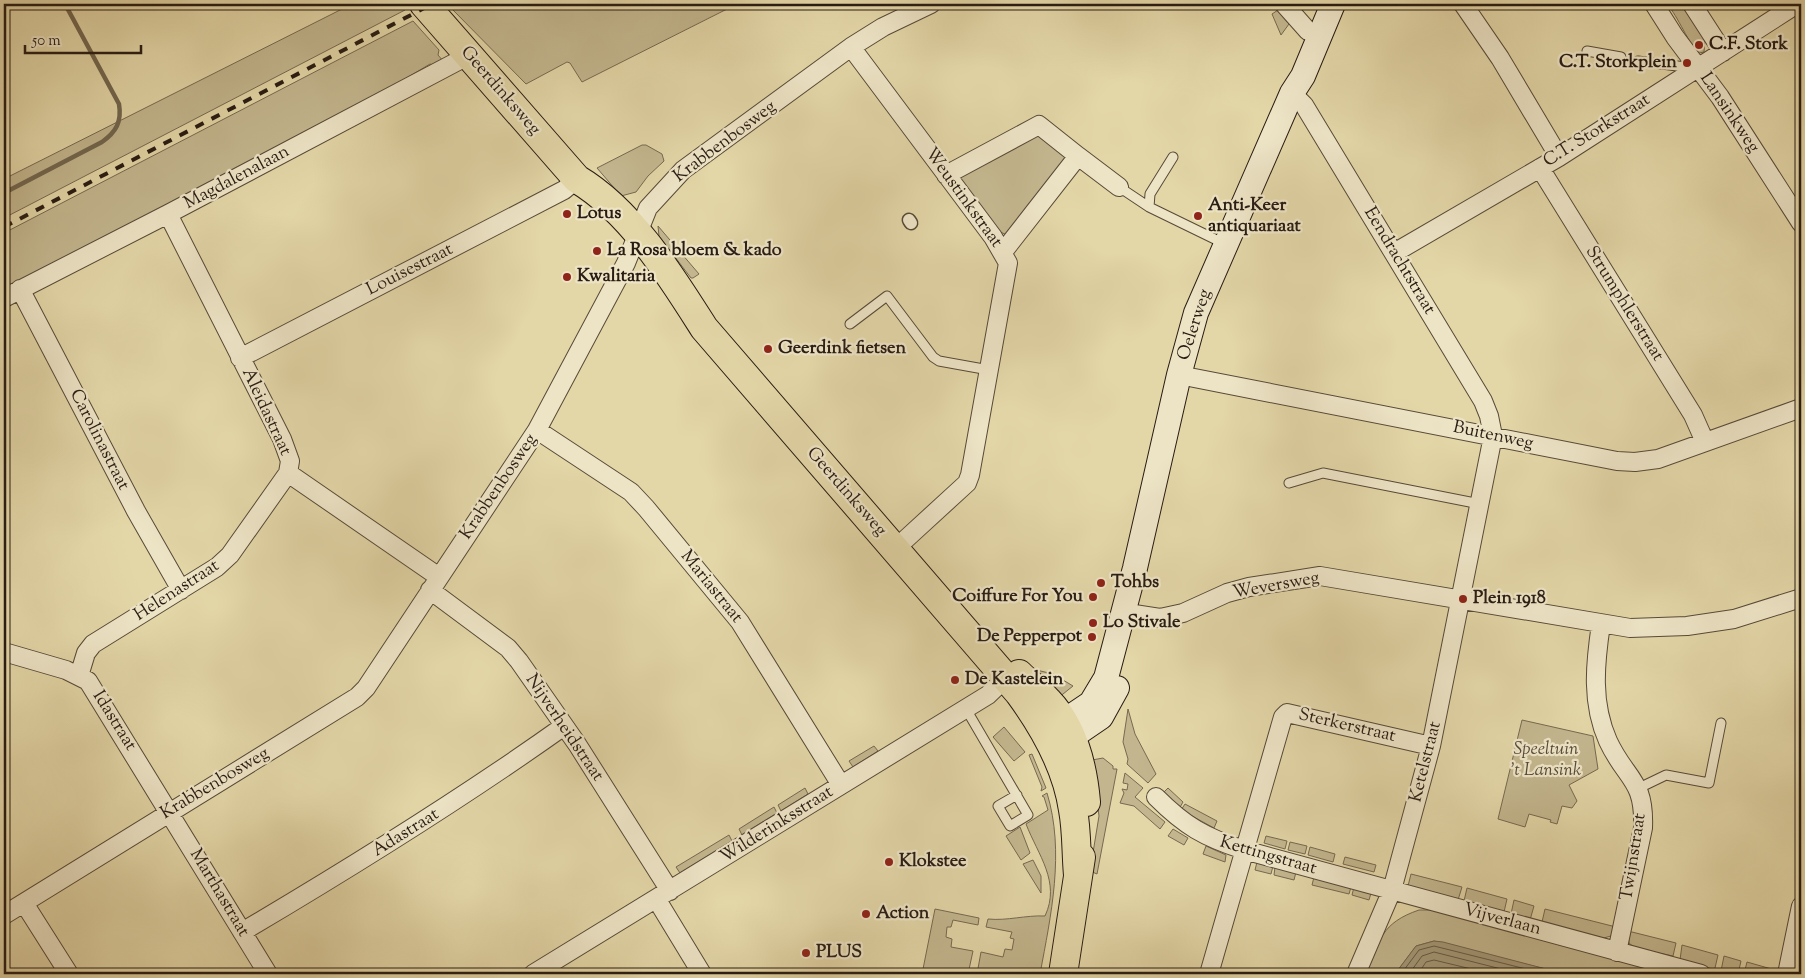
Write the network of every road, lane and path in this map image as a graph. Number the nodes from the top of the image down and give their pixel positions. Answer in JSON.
{"nodes":[{"id":1,"x":424,"y":4,"type":"edge"},
{"id":2,"x":931,"y":4,"type":"edge"},
{"id":3,"x":1284,"y":4,"type":"edge"},
{"id":4,"x":1331,"y":4,"type":"edge"},
{"id":5,"x":1463,"y":4,"type":"edge"},
{"id":6,"x":1654,"y":4,"type":"edge"},
{"id":7,"x":1692,"y":4,"type":"edge"},
{"id":8,"x":1797,"y":4,"type":"edge"},
{"id":9,"x":912,"y":7,"type":"edge"},
{"id":10,"x":1308,"y":31,"type":"junction"},
{"id":11,"x":852,"y":47,"type":"junction"},
{"id":12,"x":1587,"y":51,"type":"dead end"},
{"id":13,"x":466,"y":52,"type":"junction"},
{"id":14,"x":1723,"y":52,"type":"junction"},
{"id":15,"x":1621,"y":57,"type":"dead end"},
{"id":16,"x":1638,"y":61,"type":"dead end"},
{"id":17,"x":1698,"y":68,"type":"junction"},
{"id":18,"x":1292,"y":93,"type":"junction"},
{"id":19,"x":1078,"y":156,"type":"junction"},
{"id":20,"x":1558,"y":157,"type":"junction"},
{"id":21,"x":1173,"y":158,"type":"dead end"},
{"id":22,"x":1540,"y":168,"type":"junction"},
{"id":23,"x":946,"y":175,"type":"junction"},
{"id":24,"x":577,"y":179,"type":"junction"},
{"id":25,"x":1119,"y":187,"type":"joint"},
{"id":26,"x":1149,"y":207,"type":"junction"},
{"id":27,"x":168,"y":214,"type":"junction"},
{"id":28,"x":1801,"y":223,"type":"edge"},
{"id":29,"x":633,"y":244,"type":"junction"},
{"id":30,"x":1226,"y":244,"type":"junction"},
{"id":31,"x":1003,"y":252,"type":"junction"},
{"id":32,"x":1394,"y":253,"type":"junction"},
{"id":33,"x":20,"y":289,"type":"junction"},
{"id":34,"x":4,"y":298,"type":"edge"},
{"id":35,"x":850,"y":324,"type":"dead end"},
{"id":36,"x":240,"y":358,"type":"junction"},
{"id":37,"x":989,"y":370,"type":"junction"},
{"id":38,"x":1179,"y":375,"type":"junction"},
{"id":39,"x":1801,"y":408,"type":"edge"},
{"id":40,"x":537,"y":430,"type":"junction"},
{"id":41,"x":1493,"y":436,"type":"junction"},
{"id":42,"x":1705,"y":442,"type":"junction"},
{"id":43,"x":288,"y":473,"type":"junction"},
{"id":44,"x":1289,"y":483,"type":"dead end"},
{"id":45,"x":1480,"y":504,"type":"junction"},
{"id":46,"x":895,"y":550,"type":"junction"},
{"id":47,"x":1134,"y":568,"type":"junction"},
{"id":48,"x":434,"y":583,"type":"junction"},
{"id":49,"x":181,"y":590,"type":"junction"},
{"id":50,"x":1462,"y":598,"type":"junction"},
{"id":51,"x":1801,"y":600,"type":"edge"},
{"id":52,"x":1134,"y":614,"type":"junction"},
{"id":53,"x":1601,"y":624,"type":"junction"},
{"id":54,"x":4,"y":652,"type":"edge"},
{"id":55,"x":1011,"y":674,"type":"junction"},
{"id":56,"x":79,"y":676,"type":"junction"},
{"id":57,"x":966,"y":709,"type":"junction"},
{"id":58,"x":1721,"y":723,"type":"dead end"},
{"id":59,"x":564,"y":726,"type":"junction"},
{"id":60,"x":1058,"y":736,"type":"junction"},
{"id":61,"x":1431,"y":746,"type":"junction"},
{"id":62,"x":841,"y":786,"type":"junction"},
{"id":63,"x":1639,"y":788,"type":"junction"},
{"id":64,"x":1017,"y":795,"type":"dead end"},
{"id":65,"x":1156,"y":797,"type":"dead end"},
{"id":66,"x":169,"y":812,"type":"junction"},
{"id":67,"x":1244,"y":850,"type":"junction"},
{"id":68,"x":1392,"y":890,"type":"junction"},
{"id":69,"x":663,"y":896,"type":"junction"},
{"id":70,"x":24,"y":903,"type":"junction"},
{"id":71,"x":1801,"y":906,"type":"edge"},
{"id":72,"x":4,"y":915,"type":"edge"},
{"id":73,"x":242,"y":932,"type":"junction"},
{"id":74,"x":1617,"y":952,"type":"junction"},
{"id":75,"x":68,"y":974,"type":"edge"},
{"id":76,"x":268,"y":974,"type":"edge"},
{"id":77,"x":533,"y":974,"type":"edge"},
{"id":78,"x":702,"y":974,"type":"edge"},
{"id":79,"x":1063,"y":974,"type":"edge"},
{"id":80,"x":1209,"y":974,"type":"edge"},
{"id":81,"x":1356,"y":974,"type":"edge"},
{"id":82,"x":1701,"y":974,"type":"edge"},
{"id":83,"x":1787,"y":974,"type":"edge"}],
"edges":[{"from":1,"to":13,"type":"main road","name":"Geerdinksweg"},
{"from":2,"to":9,"type":"street","name":"Krabbenbosweg"},
{"from":3,"to":10,"type":"street"},
{"from":4,"to":10,"type":"main road","name":"Oelerweg"},
{"from":4,"to":18,"type":"main road","name":"Oelerweg"},
{"from":5,"to":20,"type":"street"},
{"from":6,"to":17,"type":"street","name":"Lansinkweg"},
{"from":7,"to":14,"type":"street","name":"Lansinkweg"},
{"from":8,"to":14,"type":"street","name":"C.T. Storkstraat"},
{"from":9,"to":11,"type":"street","name":"Krabbenbosweg"},
{"from":10,"to":18,"type":"main road","name":"Oelerweg"},
{"from":11,"to":23,"type":"street","name":"Weustinkstraat"},
{"from":11,"to":29,"type":"street","name":"Krabbenbosweg"},
{"from":12,"to":15,"type":"lane"},
{"from":13,"to":24,"type":"main road","name":"Geerdinksweg"},
{"from":13,"to":27,"type":"street","name":"Magdalenalaan"},
{"from":14,"to":17,"type":"street","name":"C.T. Storkstraat"},
{"from":16,"to":17,"type":"lane"},
{"from":17,"to":20,"type":"street","name":"C.T. Storkstraat"},
{"from":17,"to":28,"type":"street","name":"Lansinkweg"},
{"from":18,"to":30,"type":"main road","name":"Oelerweg"},
{"from":18,"to":32,"type":"street","name":"Eendrachtstraat"},
{"from":19,"to":23,"type":"street"},
{"from":19,"to":25,"type":"street"},
{"from":19,"to":31,"type":"street"},
{"from":20,"to":22,"type":"street","name":"C.T. Storkstraat"},
{"from":21,"to":26,"type":"lane"},
{"from":22,"to":32,"type":"street","name":"C.T. Storkstraat"},
{"from":22,"to":42,"type":"street","name":"Strumphlerstraat"},
{"from":23,"to":31,"type":"street","name":"Weustinkstraat"},
{"from":24,"to":29,"type":"main road","name":"Geerdinksweg"},
{"from":24,"to":36,"type":"street","name":"Louisestraat"},
{"from":25,"to":26,"type":"lane"},
{"from":26,"to":30,"type":"lane"},
{"from":27,"to":33,"type":"street","name":"Magdalenalaan"},
{"from":27,"to":36,"type":"street","name":"Aleidastraat"},
{"from":29,"to":40,"type":"street","name":"Krabbenbosweg"},
{"from":29,"to":46,"type":"main road","name":"Geerdinksweg"},
{"from":30,"to":38,"type":"main road","name":"Oelerweg"},
{"from":31,"to":37,"type":"street","name":"Weustinkstraat"},
{"from":32,"to":41,"type":"street","name":"Eendrachtstraat"},
{"from":33,"to":34,"type":"street","name":"Magdalenalaan"},
{"from":33,"to":49,"type":"street","name":"Carolinastraat"},
{"from":35,"to":37,"type":"lane"},
{"from":36,"to":43,"type":"street","name":"Aleidastraat"},
{"from":37,"to":46,"type":"street","name":"Weustinkstraat"},
{"from":38,"to":41,"type":"street","name":"Buitenweg"},
{"from":38,"to":47,"type":"main road","name":"Oelerweg"},
{"from":39,"to":42,"type":"street","name":"Buitenweg"},
{"from":40,"to":48,"type":"street","name":"Krabbenbosweg"},
{"from":40,"to":62,"type":"street","name":"Mariastraat"},
{"from":41,"to":42,"type":"street","name":"Buitenweg"},
{"from":41,"to":45,"type":"street"},
{"from":43,"to":48,"type":"street","name":"Aleidastraat"},
{"from":43,"to":49,"type":"street","name":"Helenastraat"},
{"from":44,"to":45,"type":"lane"},
{"from":45,"to":50,"type":"street"},
{"from":46,"to":55,"type":"main road","name":"Geerdinksweg"},
{"from":47,"to":52,"type":"main road","name":"Oelerweg"},
{"from":47,"to":60,"type":"main road","name":"Oelerweg"},
{"from":48,"to":59,"type":"street","name":"Nijverheidstraat"},
{"from":48,"to":66,"type":"street","name":"Krabbenbosweg"},
{"from":49,"to":56,"type":"street","name":"Helenastraat"},
{"from":50,"to":52,"type":"street","name":"Weversweg"},
{"from":50,"to":53,"type":"street"},
{"from":50,"to":61,"type":"street","name":"Ketelstraat"},
{"from":51,"to":53,"type":"street"},
{"from":52,"to":60,"type":"main road","name":"Oelerweg"},
{"from":53,"to":63,"type":"street","name":"Twijnstraat"},
{"from":54,"to":56,"type":"street","name":"Idastraat"},
{"from":55,"to":57,"type":"street","name":"Wilderinksstraat"},
{"from":55,"to":60,"type":"main road","name":"Geerdinksweg"},
{"from":56,"to":66,"type":"street","name":"Idastraat"},
{"from":57,"to":62,"type":"street","name":"Wilderinksstraat"},
{"from":57,"to":64,"type":"lane"},
{"from":58,"to":63,"type":"lane"},
{"from":59,"to":69,"type":"street","name":"Nijverheidstraat"},
{"from":59,"to":73,"type":"street","name":"Adastraat"},
{"from":60,"to":79,"type":"main road"},
{"from":61,"to":67,"type":"street","name":"Sterkerstraat"},
{"from":61,"to":68,"type":"street","name":"Ketelstraat"},
{"from":62,"to":69,"type":"street","name":"Wilderinksstraat"},
{"from":63,"to":74,"type":"street","name":"Twijnstraat"},
{"from":65,"to":67,"type":"street","name":"Kettingstraat"},
{"from":66,"to":70,"type":"street","name":"Krabbenbosweg"},
{"from":66,"to":73,"type":"street","name":"Marthastraat"},
{"from":67,"to":68,"type":"street","name":"Kettingstraat"},
{"from":67,"to":80,"type":"street"},
{"from":68,"to":74,"type":"street","name":"Vijverlaan"},
{"from":68,"to":81,"type":"street"},
{"from":69,"to":77,"type":"street","name":"Wilderinksstraat"},
{"from":69,"to":78,"type":"street","name":"Nijverheidstraat"},
{"from":70,"to":72,"type":"street","name":"Krabbenbosweg"},
{"from":70,"to":75,"type":"street"},
{"from":71,"to":83,"type":"street"},
{"from":73,"to":76,"type":"street","name":"Marthastraat"},
{"from":74,"to":82,"type":"street","name":"Vijverlaan"}]}
